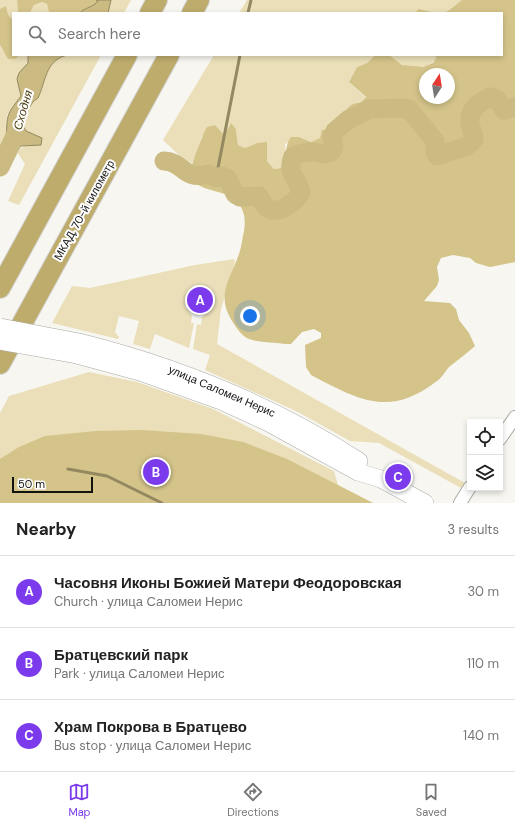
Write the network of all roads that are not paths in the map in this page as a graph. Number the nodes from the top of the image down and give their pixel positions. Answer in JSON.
{"nodes":[{"id":1,"x":157,"y":0,"type":"edge"},
{"id":2,"x":199,"y":0,"type":"edge"},
{"id":3,"x":151,"y":12,"type":"edge"},
{"id":4,"x":193,"y":12,"type":"edge"},
{"id":5,"x":126,"y":56,"type":"edge"},
{"id":6,"x":168,"y":56,"type":"edge"},
{"id":7,"x":0,"y":288,"type":"edge"},
{"id":8,"x":0,"y":327,"type":"edge"},
{"id":9,"x":0,"y":341,"type":"edge"},
{"id":10,"x":78,"y":349,"type":"junction"},
{"id":11,"x":0,"y":364,"type":"edge"},
{"id":12,"x":515,"y":417,"type":"edge"},
{"id":13,"x":503,"y":435,"type":"edge"},
{"id":14,"x":468,"y":491,"type":"edge"},
{"id":15,"x":425,"y":503,"type":"edge"},
{"id":16,"x":460,"y":503,"type":"edge"}],
"edges":[{"from":1,"to":3,"type":"highway"},
{"from":2,"to":4,"type":"highway"},
{"from":5,"to":7,"type":"highway"},
{"from":6,"to":11,"type":"highway","name":"МКАД, 70-й километр"},
{"from":8,"to":10,"type":"main road","name":"улица Саломеи Нерис","bridge":true},
{"from":9,"to":10,"type":"main road","name":"улица Саломеи Нерис","bridge":true},
{"from":10,"to":15,"type":"main road","name":"улица Саломеи Нерис"},
{"from":12,"to":13,"type":"street"},
{"from":14,"to":16,"type":"street"}]}
